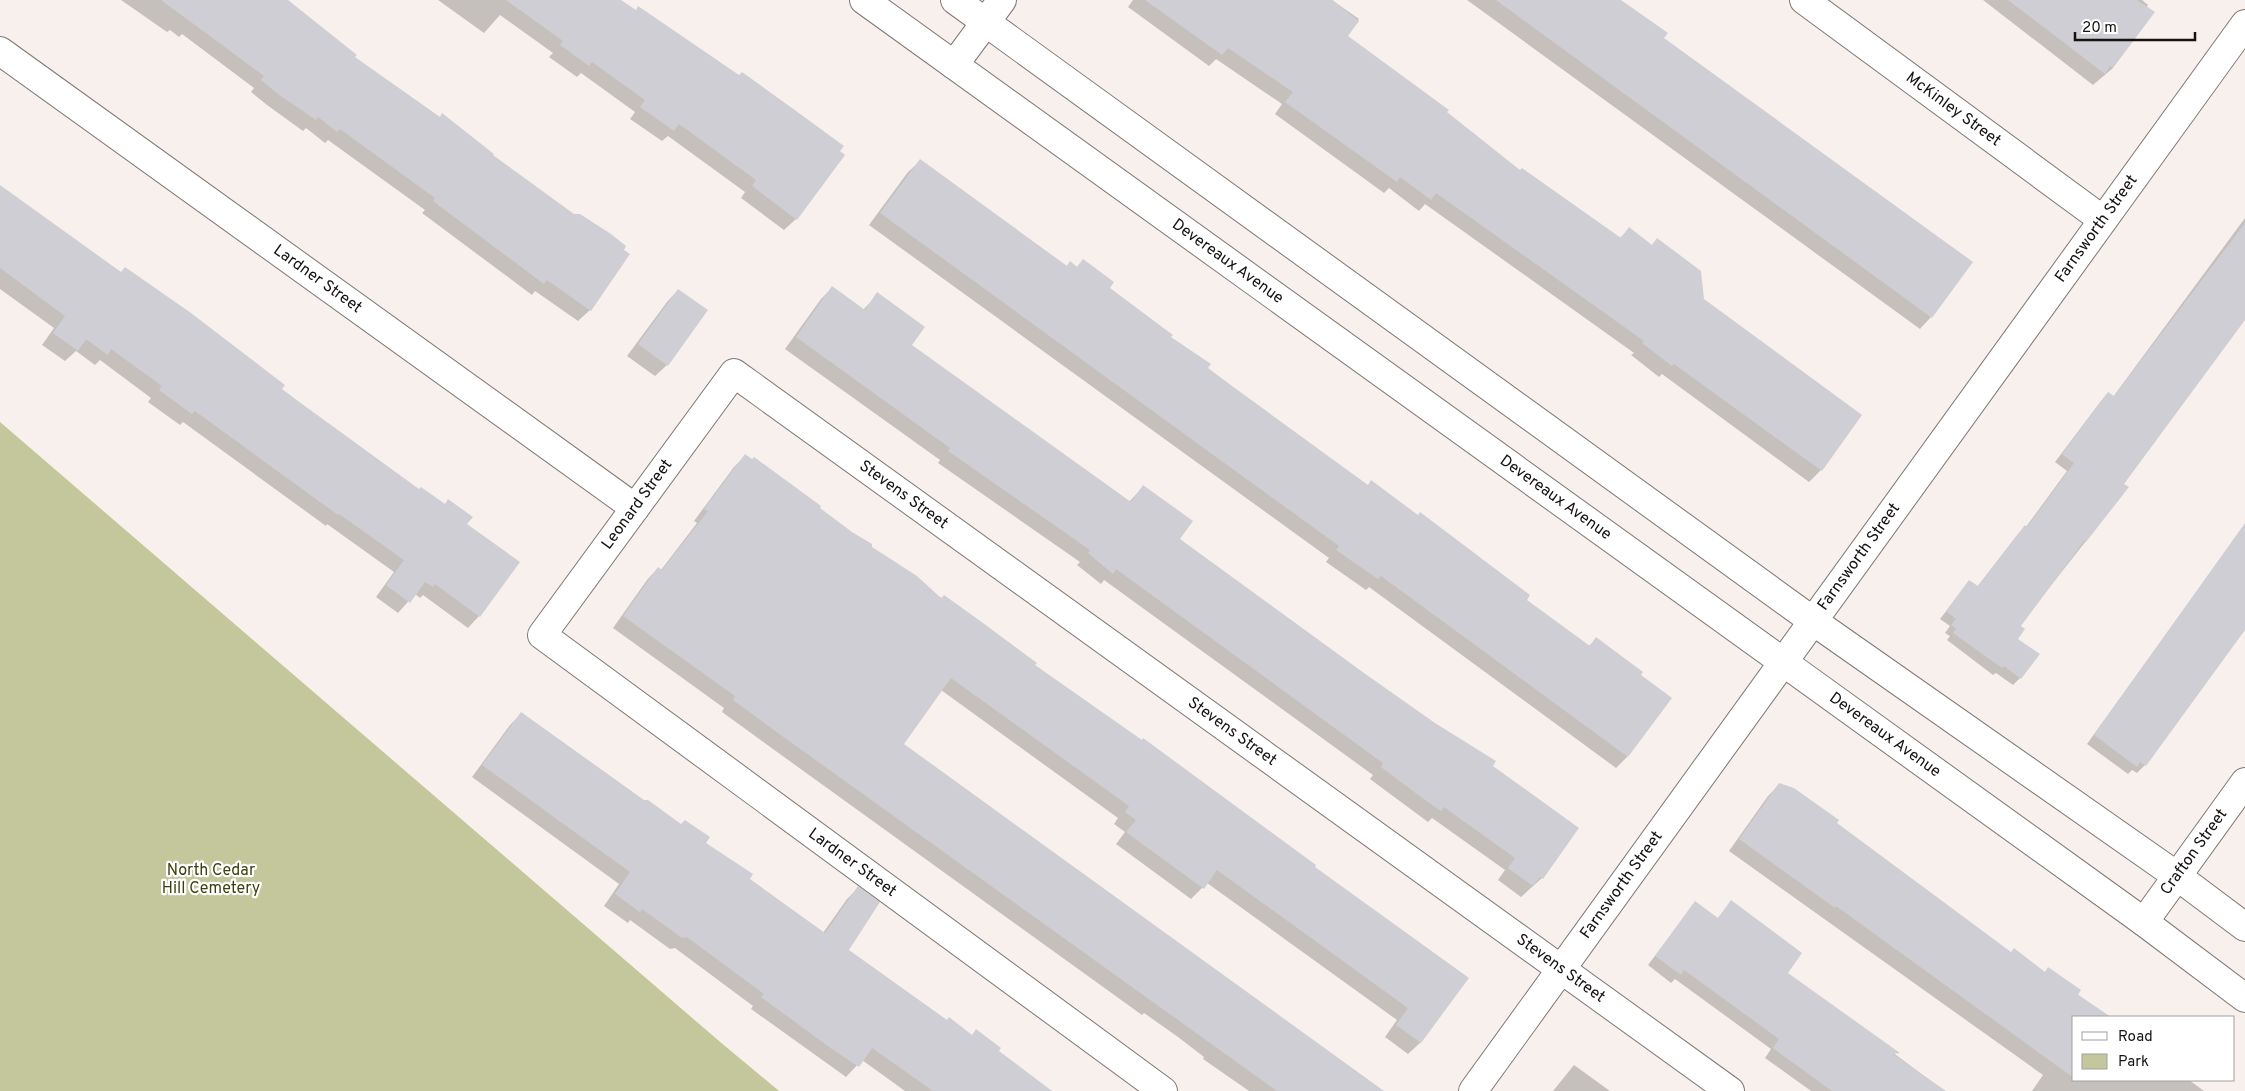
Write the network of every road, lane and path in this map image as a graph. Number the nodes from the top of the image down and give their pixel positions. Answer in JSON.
{"nodes":[{"id":1,"x":864,"y":0,"type":"edge"},
{"id":2,"x":955,"y":0,"type":"edge"},
{"id":3,"x":1002,"y":0,"type":"edge"},
{"id":4,"x":1804,"y":0,"type":"edge"},
{"id":5,"x":986,"y":22,"type":"junction"},
{"id":6,"x":2245,"y":24,"type":"edge"},
{"id":7,"x":0,"y":51,"type":"edge"},
{"id":8,"x":954,"y":65,"type":"junction"},
{"id":9,"x":2103,"y":220,"type":"junction"},
{"id":10,"x":734,"y":373,"type":"joint"},
{"id":11,"x":635,"y":508,"type":"junction"},
{"id":12,"x":1812,"y":621,"type":"junction"},
{"id":13,"x":542,"y":635,"type":"joint"},
{"id":14,"x":1783,"y":662,"type":"junction"},
{"id":15,"x":2245,"y":782,"type":"edge"},
{"id":16,"x":2177,"y":876,"type":"junction"},
{"id":17,"x":2144,"y":922,"type":"junction"},
{"id":18,"x":2245,"y":927,"type":"edge"},
{"id":19,"x":1560,"y":969,"type":"junction"},
{"id":20,"x":2245,"y":998,"type":"edge"},
{"id":21,"x":1163,"y":1091,"type":"edge"},
{"id":22,"x":1473,"y":1091,"type":"edge"},
{"id":23,"x":1730,"y":1091,"type":"edge"}],
"edges":[{"from":1,"to":8,"type":"street","name":"Devereaux Avenue"},
{"from":2,"to":5,"type":"street"},
{"from":3,"to":5,"type":"street"},
{"from":4,"to":9,"type":"street","name":"McKinley Street"},
{"from":5,"to":8,"type":"street"},
{"from":5,"to":12,"type":"street"},
{"from":6,"to":9,"type":"street","name":"Farnsworth Street"},
{"from":7,"to":11,"type":"street","name":"Lardner Street"},
{"from":8,"to":14,"type":"street","name":"Devereaux Avenue"},
{"from":9,"to":12,"type":"street","name":"Farnsworth Street"},
{"from":10,"to":11,"type":"street","name":"Leonard Street"},
{"from":10,"to":19,"type":"street","name":"Stevens Street"},
{"from":11,"to":13,"type":"street","name":"Leonard Street"},
{"from":12,"to":14,"type":"street","name":"Farnsworth Street"},
{"from":12,"to":16,"type":"street"},
{"from":13,"to":21,"type":"street","name":"Lardner Street"},
{"from":14,"to":17,"type":"street","name":"Devereaux Avenue"},
{"from":14,"to":19,"type":"street","name":"Farnsworth Street"},
{"from":15,"to":16,"type":"street","name":"Crafton Street"},
{"from":16,"to":17,"type":"street","name":"Crafton Street"},
{"from":16,"to":18,"type":"street"},
{"from":17,"to":20,"type":"street","name":"Devereaux Avenue"},
{"from":19,"to":22,"type":"street","name":"Farnsworth Street"},
{"from":19,"to":23,"type":"street","name":"Stevens Street"}]}
